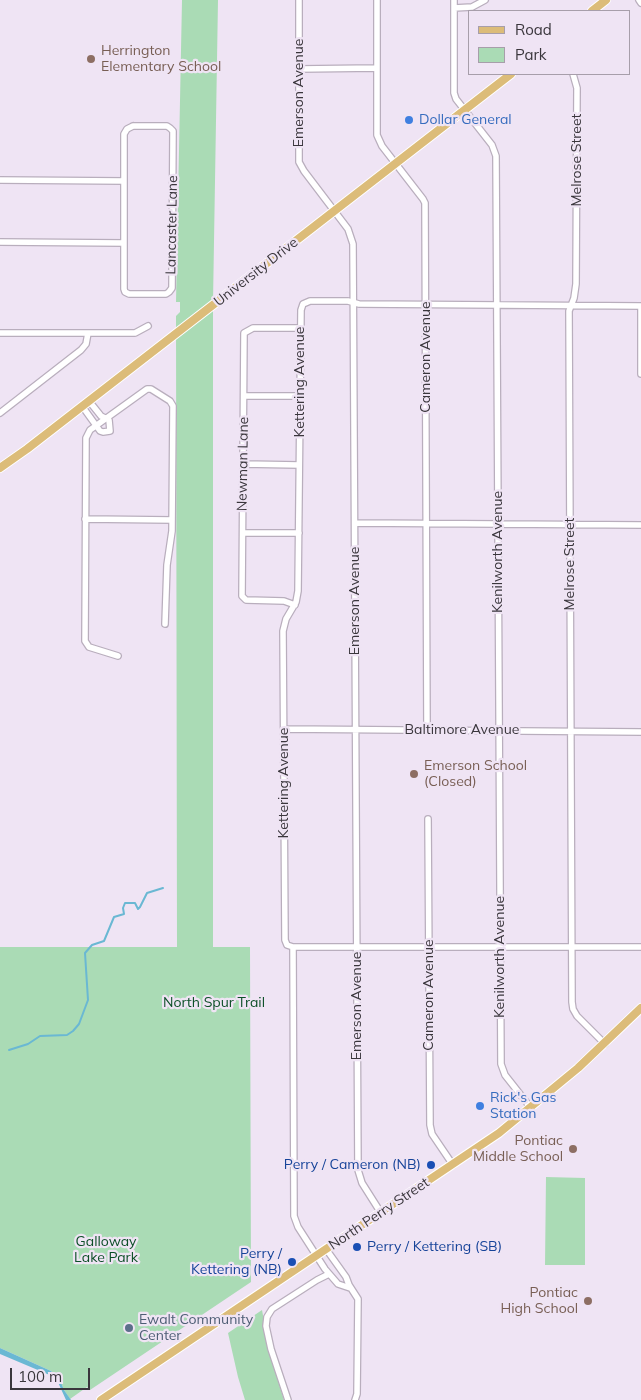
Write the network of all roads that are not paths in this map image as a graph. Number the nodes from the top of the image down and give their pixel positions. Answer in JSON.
{"nodes":[{"id":1,"x":300,"y":0,"type":"edge"},
{"id":2,"x":377,"y":0,"type":"edge"},
{"id":3,"x":454,"y":0,"type":"edge"},
{"id":4,"x":485,"y":0,"type":"edge"},
{"id":5,"x":602,"y":1,"type":"edge"},
{"id":6,"x":454,"y":8,"type":"junction"},
{"id":7,"x":593,"y":10,"type":"edge"},
{"id":8,"x":376,"y":68,"type":"junction"},
{"id":9,"x":299,"y":69,"type":"junction"},
{"id":10,"x":510,"y":75,"type":"edge"},
{"id":11,"x":573,"y":75,"type":"edge"},
{"id":12,"x":465,"y":109,"type":"junction"},
{"id":13,"x":395,"y":163,"type":"junction"},
{"id":14,"x":0,"y":180,"type":"edge"},
{"id":15,"x":124,"y":181,"type":"junction"},
{"id":16,"x":334,"y":211,"type":"junction"},
{"id":17,"x":0,"y":242,"type":"edge"},
{"id":18,"x":124,"y":243,"type":"junction"},
{"id":19,"x":354,"y":302,"type":"junction"},
{"id":20,"x":425,"y":305,"type":"junction"},
{"id":21,"x":497,"y":305,"type":"junction"},
{"id":22,"x":571,"y":306,"type":"junction"},
{"id":23,"x":641,"y":306,"type":"edge"},
{"id":24,"x":148,"y":326,"type":"dead end"},
{"id":25,"x":301,"y":328,"type":"junction"},
{"id":26,"x":0,"y":333,"type":"edge"},
{"id":27,"x":88,"y":333,"type":"junction"},
{"id":28,"x":641,"y":374,"type":"edge"},
{"id":29,"x":244,"y":396,"type":"junction"},
{"id":30,"x":300,"y":396,"type":"junction"},
{"id":31,"x":89,"y":400,"type":"junction"},
{"id":32,"x":82,"y":406,"type":"junction"},
{"id":33,"x":0,"y":413,"type":"edge"},
{"id":34,"x":106,"y":418,"type":"junction"},
{"id":35,"x":96,"y":426,"type":"junction"},
{"id":36,"x":243,"y":464,"type":"junction"},
{"id":37,"x":299,"y":465,"type":"junction"},
{"id":38,"x":0,"y":468,"type":"edge"},
{"id":39,"x":86,"y":519,"type":"junction"},
{"id":40,"x":172,"y":520,"type":"junction"},
{"id":41,"x":355,"y":523,"type":"junction"},
{"id":42,"x":426,"y":523,"type":"junction"},
{"id":43,"x":498,"y":524,"type":"junction"},
{"id":44,"x":570,"y":524,"type":"junction"},
{"id":45,"x":641,"y":525,"type":"edge"},
{"id":46,"x":242,"y":533,"type":"junction"},
{"id":47,"x":299,"y":533,"type":"junction"},
{"id":48,"x":295,"y":605,"type":"junction"},
{"id":49,"x":166,"y":624,"type":"dead end"},
{"id":50,"x":118,"y":656,"type":"dead end"},
{"id":51,"x":284,"y":729,"type":"junction"},
{"id":52,"x":356,"y":730,"type":"junction"},
{"id":53,"x":428,"y":730,"type":"junction"},
{"id":54,"x":499,"y":730,"type":"junction"},
{"id":55,"x":571,"y":731,"type":"junction"},
{"id":56,"x":641,"y":732,"type":"edge"},
{"id":57,"x":428,"y":819,"type":"dead end"},
{"id":58,"x":292,"y":947,"type":"junction"},
{"id":59,"x":357,"y":947,"type":"junction"},
{"id":60,"x":428,"y":947,"type":"junction"},
{"id":61,"x":500,"y":947,"type":"junction"},
{"id":62,"x":572,"y":947,"type":"junction"},
{"id":63,"x":641,"y":947,"type":"edge"},
{"id":64,"x":641,"y":1008,"type":"edge"},
{"id":65,"x":605,"y":1044,"type":"junction"},
{"id":66,"x":531,"y":1108,"type":"junction"},
{"id":67,"x":453,"y":1165,"type":"junction"},
{"id":68,"x":381,"y":1213,"type":"junction"},
{"id":69,"x":326,"y":1250,"type":"junction"},
{"id":70,"x":317,"y":1256,"type":"junction"},
{"id":71,"x":329,"y":1274,"type":"junction"},
{"id":72,"x":350,"y":1288,"type":"junction"},
{"id":73,"x":102,"y":1400,"type":"edge"},
{"id":74,"x":288,"y":1400,"type":"edge"},
{"id":75,"x":355,"y":1400,"type":"edge"}],
"edges":[{"from":1,"to":9,"type":"street","name":"Emerson Avenue"},
{"from":2,"to":8,"type":"street","name":"Cameron Avenue"},
{"from":3,"to":6,"type":"street","name":"Kenilworth Avenue"},
{"from":4,"to":6,"type":"street"},
{"from":5,"to":7,"type":"main road"},
{"from":6,"to":12,"type":"street","name":"Kenilworth Avenue"},
{"from":8,"to":9,"type":"street"},
{"from":8,"to":13,"type":"street","name":"Cameron Avenue"},
{"from":9,"to":16,"type":"street","name":"Emerson Avenue"},
{"from":10,"to":12,"type":"main road","name":"University Drive"},
{"from":11,"to":22,"type":"street","name":"Melrose Street"},
{"from":12,"to":13,"type":"main road","name":"University Drive"},
{"from":12,"to":21,"type":"street","name":"Kenilworth Avenue"},
{"from":13,"to":16,"type":"main road","name":"University Drive"},
{"from":13,"to":20,"type":"street","name":"Cameron Avenue"},
{"from":14,"to":15,"type":"street"},
{"from":15,"to":18,"type":"street","name":"Lancaster Lane"},
{"from":15,"to":18,"type":"street","name":"Lancaster Lane"},
{"from":16,"to":19,"type":"street","name":"Emerson Avenue"},
{"from":16,"to":31,"type":"main road","name":"University Drive"},
{"from":17,"to":18,"type":"street"},
{"from":19,"to":20,"type":"street"},
{"from":19,"to":25,"type":"street","name":"Kettering Avenue"},
{"from":19,"to":41,"type":"street","name":"Emerson Avenue"},
{"from":20,"to":21,"type":"street"},
{"from":20,"to":42,"type":"street","name":"Cameron Avenue"},
{"from":21,"to":22,"type":"street"},
{"from":21,"to":43,"type":"street","name":"Kenilworth Avenue"},
{"from":22,"to":23,"type":"street"},
{"from":22,"to":44,"type":"street","name":"Melrose Street"},
{"from":23,"to":28,"type":"street"},
{"from":24,"to":27,"type":"street"},
{"from":25,"to":29,"type":"street","name":"Newman Lane"},
{"from":25,"to":30,"type":"street","name":"Kettering Avenue"},
{"from":26,"to":27,"type":"street"},
{"from":27,"to":33,"type":"street"},
{"from":29,"to":30,"type":"street"},
{"from":29,"to":36,"type":"street","name":"Newman Lane"},
{"from":30,"to":37,"type":"street","name":"Kettering Avenue"},
{"from":31,"to":32,"type":"main road","name":"University Drive"},
{"from":31,"to":34,"type":"street"},
{"from":32,"to":35,"type":"street"},
{"from":32,"to":38,"type":"main road","name":"University Drive"},
{"from":34,"to":35,"type":"street"},
{"from":34,"to":35,"type":"street"},
{"from":34,"to":40,"type":"street"},
{"from":35,"to":39,"type":"street"},
{"from":36,"to":37,"type":"street"},
{"from":36,"to":46,"type":"street","name":"Newman Lane"},
{"from":37,"to":47,"type":"street","name":"Kettering Avenue"},
{"from":39,"to":40,"type":"street"},
{"from":39,"to":50,"type":"street"},
{"from":40,"to":49,"type":"street"},
{"from":41,"to":42,"type":"street"},
{"from":41,"to":52,"type":"street","name":"Emerson Avenue"},
{"from":42,"to":43,"type":"street"},
{"from":42,"to":53,"type":"street","name":"Cameron Avenue"},
{"from":43,"to":44,"type":"street"},
{"from":43,"to":54,"type":"street","name":"Kenilworth Avenue"},
{"from":44,"to":45,"type":"street"},
{"from":44,"to":55,"type":"street","name":"Melrose Street"},
{"from":46,"to":47,"type":"street"},
{"from":46,"to":48,"type":"street","name":"Newman Lane"},
{"from":47,"to":48,"type":"street","name":"Kettering Avenue"},
{"from":48,"to":51,"type":"street","name":"Kettering Avenue"},
{"from":51,"to":52,"type":"street","name":"Baltimore Avenue"},
{"from":51,"to":58,"type":"street","name":"Kettering Avenue"},
{"from":52,"to":53,"type":"street","name":"Baltimore Avenue"},
{"from":52,"to":59,"type":"street","name":"Emerson Avenue"},
{"from":53,"to":54,"type":"street","name":"Baltimore Avenue"},
{"from":54,"to":55,"type":"street","name":"Baltimore Avenue"},
{"from":54,"to":61,"type":"street","name":"Kenilworth Avenue"},
{"from":55,"to":56,"type":"street","name":"Baltimore Avenue"},
{"from":55,"to":62,"type":"street","name":"Melrose Street"},
{"from":57,"to":60,"type":"street","name":"Cameron Avenue"},
{"from":58,"to":59,"type":"street"},
{"from":58,"to":70,"type":"street","name":"Kettering Avenue"},
{"from":59,"to":60,"type":"street"},
{"from":59,"to":68,"type":"street","name":"Emerson Avenue"},
{"from":60,"to":61,"type":"street"},
{"from":60,"to":67,"type":"street","name":"Cameron Avenue"},
{"from":61,"to":62,"type":"street"},
{"from":61,"to":66,"type":"street","name":"Kenilworth Avenue"},
{"from":62,"to":63,"type":"street"},
{"from":62,"to":65,"type":"street","name":"Melrose Street"},
{"from":64,"to":65,"type":"main road","name":"North Perry Street"},
{"from":65,"to":66,"type":"main road","name":"North Perry Street"},
{"from":66,"to":67,"type":"main road","name":"North Perry Street"},
{"from":67,"to":68,"type":"main road","name":"North Perry Street"},
{"from":68,"to":69,"type":"main road","name":"North Perry Street"},
{"from":69,"to":70,"type":"main road","name":"North Perry Street"},
{"from":69,"to":72,"type":"street"},
{"from":70,"to":71,"type":"street","name":"Kettering Avenue"},
{"from":70,"to":73,"type":"main road","name":"North Perry Street"},
{"from":71,"to":72,"type":"street"},
{"from":71,"to":74,"type":"street"},
{"from":72,"to":75,"type":"street"}]}
